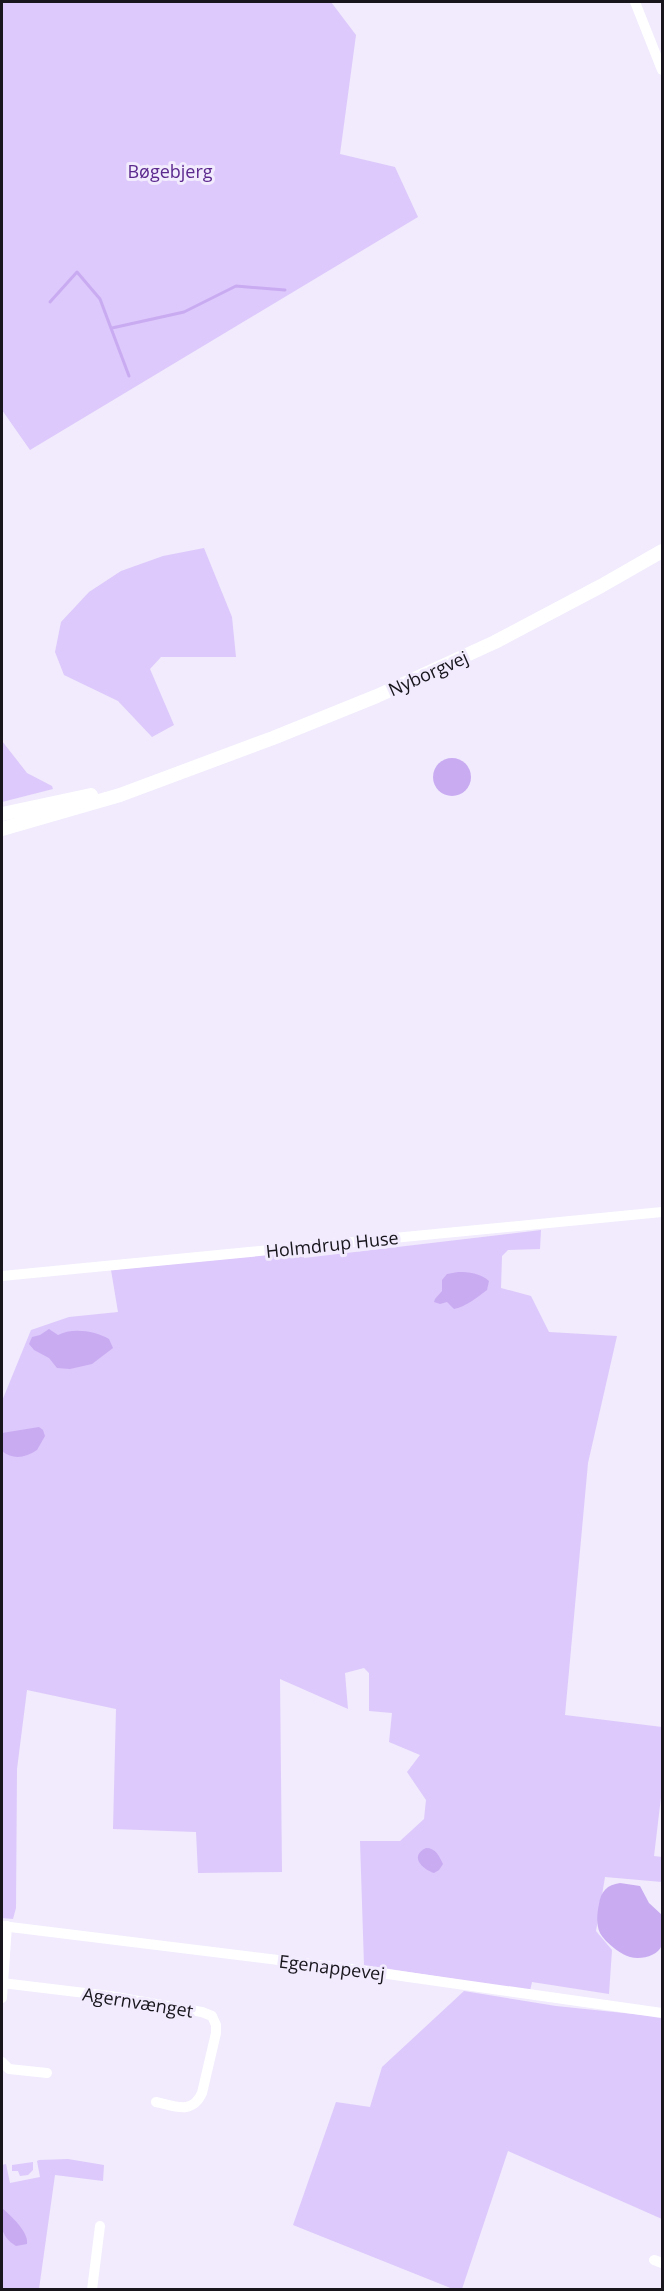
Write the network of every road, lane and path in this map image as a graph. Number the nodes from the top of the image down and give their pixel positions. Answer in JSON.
{"nodes":[{"id":1,"x":635,"y":2,"type":"edge"},
{"id":2,"x":663,"y":70,"type":"edge"},
{"id":3,"x":663,"y":551,"type":"edge"},
{"id":4,"x":183,"y":772,"type":"junction"},
{"id":5,"x":2,"y":814,"type":"edge"},
{"id":6,"x":2,"y":829,"type":"edge"},
{"id":7,"x":663,"y":1212,"type":"edge"},
{"id":8,"x":2,"y":1276,"type":"edge"},
{"id":9,"x":4,"y":1926,"type":"edge"},
{"id":10,"x":2,"y":1983,"type":"edge"},
{"id":11,"x":2,"y":1998,"type":"edge"},
{"id":12,"x":663,"y":2013,"type":"edge"},
{"id":13,"x":2,"y":2062,"type":"edge"},
{"id":14,"x":47,"y":2073,"type":"dead end"},
{"id":15,"x":156,"y":2102,"type":"dead end"},
{"id":16,"x":100,"y":2226,"type":"dead end"},
{"id":17,"x":92,"y":2289,"type":"edge"}],
"edges":[{"from":1,"to":2,"type":"street"},
{"from":3,"to":4,"type":"main road","name":"Nyborgvej"},
{"from":4,"to":5,"type":"main road","name":"Nyborgvej"},
{"from":4,"to":6,"type":"main road","name":"Nyborgvej"},
{"from":7,"to":8,"type":"street","name":"Holmdrup Huse"},
{"from":9,"to":10,"type":"street"},
{"from":9,"to":12,"type":"street","name":"Egenappevej"},
{"from":10,"to":11,"type":"street"},
{"from":10,"to":15,"type":"street","name":"Agernvænget"},
{"from":13,"to":14,"type":"street"},
{"from":16,"to":17,"type":"street"}]}
